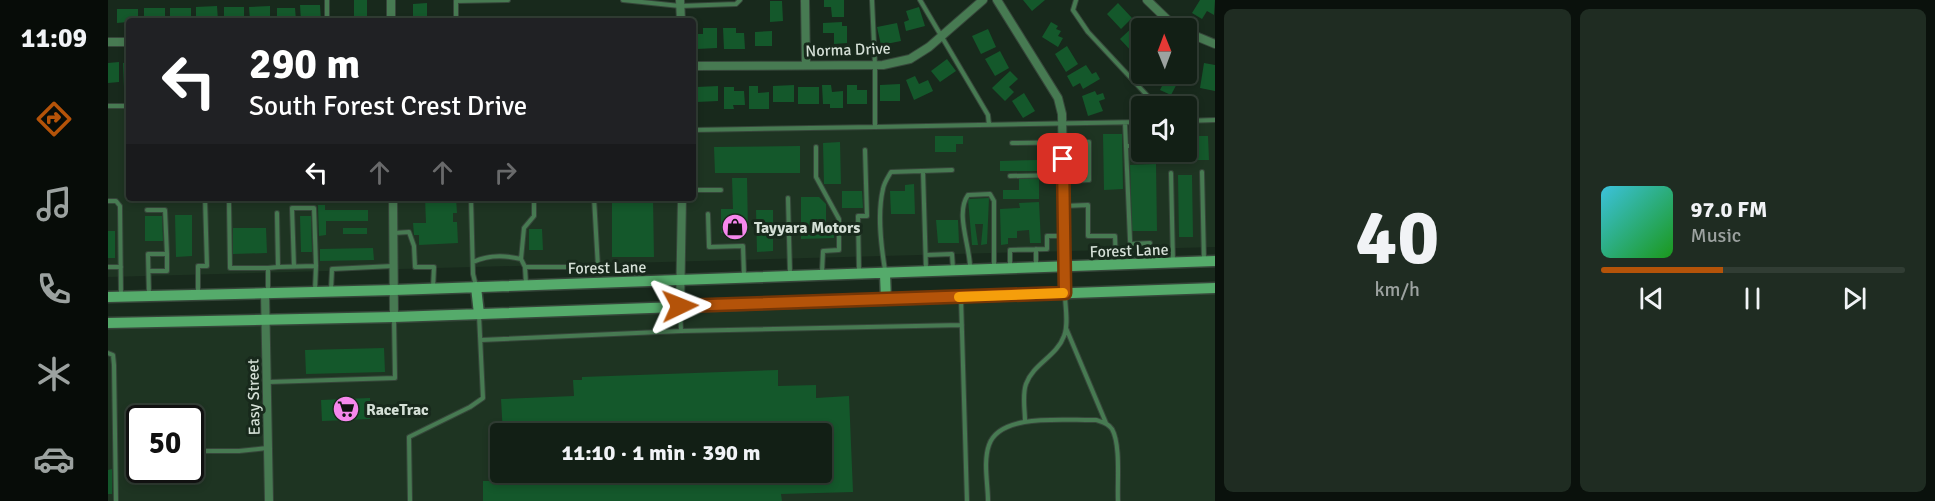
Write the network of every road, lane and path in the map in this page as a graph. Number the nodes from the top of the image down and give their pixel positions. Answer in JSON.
{"nodes":[{"id":1,"x":327,"y":0,"type":"edge"},
{"id":2,"x":391,"y":0,"type":"edge"},
{"id":3,"x":456,"y":0,"type":"edge"},
{"id":4,"x":508,"y":0,"type":"edge"},
{"id":5,"x":623,"y":0,"type":"edge"},
{"id":6,"x":740,"y":0,"type":"edge"},
{"id":7,"x":805,"y":0,"type":"edge"},
{"id":8,"x":872,"y":0,"type":"edge"},
{"id":9,"x":920,"y":0,"type":"edge"},
{"id":10,"x":983,"y":0,"type":"edge"},
{"id":11,"x":997,"y":0,"type":"edge"},
{"id":12,"x":1076,"y":0,"type":"edge"},
{"id":13,"x":1147,"y":0,"type":"edge"},
{"id":14,"x":680,"y":3,"type":"edge"},
{"id":15,"x":327,"y":18,"type":"edge"},
{"id":16,"x":391,"y":18,"type":"edge"},
{"id":17,"x":456,"y":18,"type":"edge"},
{"id":18,"x":681,"y":18,"type":"edge"},
{"id":19,"x":1166,"y":18,"type":"edge"},
{"id":20,"x":941,"y":36,"type":"junction"},
{"id":21,"x":1197,"y":37,"type":"edge"},
{"id":22,"x":108,"y":42,"type":"edge"},
{"id":23,"x":126,"y":42,"type":"edge"},
{"id":24,"x":1215,"y":44,"type":"edge"},
{"id":25,"x":806,"y":64,"type":"junction"},
{"id":26,"x":875,"y":65,"type":"junction"},
{"id":27,"x":696,"y":66,"type":"edge"},
{"id":28,"x":1148,"y":96,"type":"edge"},
{"id":29,"x":108,"y":106,"type":"edge"},
{"id":30,"x":126,"y":106,"type":"edge"},
{"id":31,"x":1215,"y":120,"type":"edge"},
{"id":32,"x":1197,"y":121,"type":"edge"},
{"id":33,"x":1125,"y":123,"type":"junction"},
{"id":34,"x":1131,"y":123,"type":"edge"},
{"id":35,"x":1062,"y":124,"type":"junction"},
{"id":36,"x":989,"y":125,"type":"junction"},
{"id":37,"x":875,"y":127,"type":"junction"},
{"id":38,"x":696,"y":129,"type":"edge"},
{"id":39,"x":1063,"y":142,"type":"junction"},
{"id":40,"x":1012,"y":143,"type":"dead end"},
{"id":41,"x":1126,"y":146,"type":"junction"},
{"id":42,"x":1131,"y":146,"type":"edge"},
{"id":43,"x":816,"y":147,"type":"dead end"},
{"id":44,"x":865,"y":150,"type":"dead end"},
{"id":45,"x":952,"y":170,"type":"dead end"},
{"id":46,"x":923,"y":171,"type":"junction"},
{"id":47,"x":1202,"y":172,"type":"dead end"},
{"id":48,"x":1171,"y":173,"type":"dead end"},
{"id":49,"x":1010,"y":176,"type":"dead end"},
{"id":50,"x":1063,"y":178,"type":"junction"},
{"id":51,"x":696,"y":190,"type":"edge"},
{"id":52,"x":721,"y":190,"type":"dead end"},
{"id":53,"x":788,"y":198,"type":"dead end"},
{"id":54,"x":108,"y":201,"type":"edge"},
{"id":55,"x":205,"y":201,"type":"edge"},
{"id":56,"x":393,"y":201,"type":"edge"},
{"id":57,"x":471,"y":201,"type":"edge"},
{"id":58,"x":534,"y":201,"type":"edge"},
{"id":59,"x":594,"y":201,"type":"edge"},
{"id":60,"x":682,"y":201,"type":"edge"},
{"id":61,"x":229,"y":202,"type":"dead end"},
{"id":62,"x":1064,"y":206,"type":"junction"},
{"id":63,"x":147,"y":210,"type":"dead end"},
{"id":64,"x":277,"y":213,"type":"dead end"},
{"id":65,"x":708,"y":214,"type":"dead end"},
{"id":66,"x":393,"y":233,"type":"junction"},
{"id":67,"x":1064,"y":236,"type":"junction"},
{"id":68,"x":1150,"y":243,"type":"dead end"},
{"id":69,"x":1130,"y":244,"type":"junction"},
{"id":70,"x":1036,"y":249,"type":"junction"},
{"id":71,"x":167,"y":254,"type":"junction"},
{"id":72,"x":926,"y":255,"type":"junction"},
{"id":73,"x":521,"y":259,"type":"junction"},
{"id":74,"x":473,"y":262,"type":"junction"},
{"id":75,"x":1210,"y":262,"type":"edge"},
{"id":76,"x":1173,"y":263,"type":"junction"},
{"id":77,"x":1131,"y":265,"type":"junction"},
{"id":78,"x":315,"y":266,"type":"junction"},
{"id":79,"x":394,"y":266,"type":"junction"},
{"id":80,"x":1116,"y":266,"type":"junction"},
{"id":81,"x":108,"y":267,"type":"edge"},
{"id":82,"x":121,"y":267,"type":"junction"},
{"id":83,"x":278,"y":267,"type":"junction"},
{"id":84,"x":294,"y":267,"type":"junction"},
{"id":85,"x":525,"y":267,"type":"junction"},
{"id":86,"x":268,"y":268,"type":"junction"},
{"id":87,"x":1065,"y":268,"type":"junction"},
{"id":88,"x":1036,"y":269,"type":"junction"},
{"id":89,"x":994,"y":270,"type":"junction"},
{"id":90,"x":1010,"y":270,"type":"junction"},
{"id":91,"x":149,"y":271,"type":"junction"},
{"id":92,"x":953,"y":271,"type":"junction"},
{"id":93,"x":970,"y":271,"type":"junction"},
{"id":94,"x":927,"y":272,"type":"junction"},
{"id":95,"x":859,"y":274,"type":"junction"},
{"id":96,"x":885,"y":274,"type":"junction"},
{"id":97,"x":822,"y":276,"type":"junction"},
{"id":98,"x":790,"y":277,"type":"junction"},
{"id":99,"x":744,"y":278,"type":"junction"},
{"id":100,"x":682,"y":281,"type":"junction"},
{"id":101,"x":526,"y":285,"type":"junction"},
{"id":102,"x":476,"y":287,"type":"junction"},
{"id":103,"x":1215,"y":288,"type":"edge"},
{"id":104,"x":434,"y":289,"type":"junction"},
{"id":105,"x":394,"y":290,"type":"junction"},
{"id":106,"x":315,"y":291,"type":"junction"},
{"id":107,"x":331,"y":291,"type":"junction"},
{"id":108,"x":267,"y":292,"type":"junction"},
{"id":109,"x":1065,"y":293,"type":"junction"},
{"id":110,"x":198,"y":294,"type":"junction"},
{"id":111,"x":149,"y":296,"type":"junction"},
{"id":112,"x":108,"y":297,"type":"edge"},
{"id":113,"x":122,"y":297,"type":"junction"},
{"id":114,"x":961,"y":297,"type":"junction"},
{"id":115,"x":886,"y":300,"type":"junction"},
{"id":116,"x":680,"y":306,"type":"junction"},
{"id":117,"x":479,"y":314,"type":"junction"},
{"id":118,"x":394,"y":317,"type":"junction"},
{"id":119,"x":265,"y":320,"type":"junction"},
{"id":120,"x":108,"y":323,"type":"edge"},
{"id":121,"x":962,"y":325,"type":"junction"},
{"id":122,"x":1066,"y":327,"type":"junction"},
{"id":123,"x":681,"y":331,"type":"junction"},
{"id":124,"x":481,"y":340,"type":"junction"},
{"id":125,"x":108,"y":353,"type":"edge"},
{"id":126,"x":267,"y":382,"type":"junction"},
{"id":127,"x":1025,"y":421,"type":"junction"},
{"id":128,"x":1106,"y":423,"type":"junction"},
{"id":129,"x":268,"y":448,"type":"junction"},
{"id":130,"x":204,"y":451,"type":"edge"},
{"id":131,"x":116,"y":501,"type":"edge"},
{"id":132,"x":269,"y":501,"type":"edge"},
{"id":133,"x":410,"y":501,"type":"edge"},
{"id":134,"x":967,"y":501,"type":"edge"},
{"id":135,"x":988,"y":501,"type":"edge"},
{"id":136,"x":1118,"y":501,"type":"edge"}],
"edges":[{"from":1,"to":15,"type":"lane"},
{"from":2,"to":16,"type":"street"},
{"from":3,"to":4,"type":"lane"},
{"from":3,"to":17,"type":"lane"},
{"from":5,"to":14,"type":"lane"},
{"from":6,"to":14,"type":"lane"},
{"from":7,"to":25,"type":"street"},
{"from":8,"to":26,"type":"lane"},
{"from":9,"to":20,"type":"lane"},
{"from":10,"to":20,"type":"street","name":"Norma Drive"},
{"from":11,"to":35,"type":"street"},
{"from":12,"to":28,"type":"lane"},
{"from":13,"to":19,"type":"street"},
{"from":14,"to":18,"type":"street"},
{"from":20,"to":26,"type":"street","name":"Norma Drive"},
{"from":20,"to":36,"type":"lane"},
{"from":21,"to":24,"type":"street"},
{"from":22,"to":23,"type":"street"},
{"from":25,"to":26,"type":"street","name":"Norma Drive"},
{"from":25,"to":27,"type":"street","name":"Norma Drive"},
{"from":26,"to":37,"type":"lane"},
{"from":29,"to":30,"type":"lane"},
{"from":31,"to":32,"type":"lane"},
{"from":33,"to":34,"type":"lane"},
{"from":33,"to":35,"type":"lane"},
{"from":33,"to":41,"type":"lane"},
{"from":35,"to":36,"type":"lane"},
{"from":35,"to":39,"type":"street"},
{"from":36,"to":37,"type":"lane"},
{"from":37,"to":38,"type":"lane"},
{"from":39,"to":40,"type":"lane"},
{"from":39,"to":50,"type":"street"},
{"from":39,"to":50,"type":"lane"},
{"from":41,"to":42,"type":"lane"},
{"from":41,"to":69,"type":"lane"},
{"from":43,"to":97,"type":"lane"},
{"from":44,"to":95,"type":"lane"},
{"from":45,"to":46,"type":"lane"},
{"from":46,"to":72,"type":"lane"},
{"from":46,"to":96,"type":"lane"},
{"from":47,"to":75,"type":"lane"},
{"from":48,"to":76,"type":"lane"},
{"from":49,"to":50,"type":"lane"},
{"from":50,"to":62,"type":"street"},
{"from":51,"to":52,"type":"lane"},
{"from":53,"to":98,"type":"lane"},
{"from":54,"to":82,"type":"lane"},
{"from":55,"to":110,"type":"lane"},
{"from":56,"to":66,"type":"street"},
{"from":57,"to":74,"type":"lane"},
{"from":58,"to":73,"type":"lane"},
{"from":59,"to":85,"type":"lane"},
{"from":60,"to":100,"type":"street"},
{"from":61,"to":86,"type":"lane"},
{"from":62,"to":67,"type":"street"},
{"from":62,"to":80,"type":"lane"},
{"from":63,"to":71,"type":"lane"},
{"from":64,"to":83,"type":"lane"},
{"from":65,"to":99,"type":"lane"},
{"from":66,"to":79,"type":"street"},
{"from":66,"to":104,"type":"lane"},
{"from":67,"to":70,"type":"lane"},
{"from":67,"to":87,"type":"street"},
{"from":68,"to":69,"type":"lane"},
{"from":69,"to":77,"type":"lane"},
{"from":70,"to":88,"type":"lane"},
{"from":70,"to":90,"type":"lane"},
{"from":71,"to":91,"type":"lane"},
{"from":71,"to":91,"type":"lane"},
{"from":72,"to":92,"type":"lane"},
{"from":72,"to":94,"type":"lane"},
{"from":73,"to":74,"type":"lane"},
{"from":73,"to":85,"type":"lane"},
{"from":74,"to":102,"type":"lane"},
{"from":75,"to":76,"type":"main road","name":"Forest Lane"},
{"from":76,"to":77,"type":"main road","name":"Forest Lane"},
{"from":77,"to":80,"type":"main road","name":"Forest Lane"},
{"from":78,"to":84,"type":"lane"},
{"from":78,"to":84,"type":"lane"},
{"from":78,"to":106,"type":"lane"},
{"from":79,"to":105,"type":"street"},
{"from":79,"to":107,"type":"lane"},
{"from":80,"to":87,"type":"main road","name":"Forest Lane"},
{"from":81,"to":82,"type":"lane"},
{"from":82,"to":113,"type":"lane"},
{"from":83,"to":84,"type":"lane"},
{"from":83,"to":86,"type":"lane"},
{"from":85,"to":101,"type":"lane"},
{"from":86,"to":108,"type":"lane"},
{"from":87,"to":88,"type":"main road","name":"Forest Lane"},
{"from":87,"to":109,"type":"street"},
{"from":88,"to":90,"type":"main road","name":"Forest Lane"},
{"from":89,"to":90,"type":"main road","name":"Forest Lane"},
{"from":89,"to":93,"type":"main road","name":"Forest Lane"},
{"from":89,"to":93,"type":"lane"},
{"from":91,"to":111,"type":"lane"},
{"from":92,"to":93,"type":"main road","name":"Forest Lane"},
{"from":92,"to":94,"type":"main road","name":"Forest Lane"},
{"from":94,"to":96,"type":"main road","name":"Forest Lane"},
{"from":95,"to":96,"type":"main road","name":"Forest Lane"},
{"from":95,"to":97,"type":"main road","name":"Forest Lane"},
{"from":96,"to":115,"type":"main road"},
{"from":97,"to":98,"type":"main road","name":"Forest Lane"},
{"from":98,"to":99,"type":"main road","name":"Forest Lane"},
{"from":99,"to":100,"type":"main road","name":"Forest Lane"},
{"from":100,"to":101,"type":"main road","name":"Forest Lane"},
{"from":100,"to":116,"type":"street"},
{"from":101,"to":102,"type":"main road","name":"Forest Lane"},
{"from":102,"to":104,"type":"main road","name":"Forest Lane"},
{"from":102,"to":117,"type":"main road"},
{"from":103,"to":109,"type":"main road"},
{"from":104,"to":105,"type":"main road","name":"Forest Lane"},
{"from":105,"to":107,"type":"main road","name":"Forest Lane"},
{"from":105,"to":118,"type":"street"},
{"from":106,"to":107,"type":"main road","name":"Forest Lane"},
{"from":106,"to":108,"type":"main road","name":"Forest Lane"},
{"from":108,"to":110,"type":"main road","name":"Forest Lane"},
{"from":108,"to":119,"type":"street","name":"Easy Street"},
{"from":109,"to":114,"type":"main road"},
{"from":109,"to":122,"type":"lane"},
{"from":110,"to":111,"type":"main road","name":"Forest Lane"},
{"from":111,"to":113,"type":"main road","name":"Forest Lane"},
{"from":112,"to":113,"type":"main road","name":"Forest Lane"},
{"from":114,"to":115,"type":"main road"},
{"from":114,"to":121,"type":"lane"},
{"from":115,"to":116,"type":"main road"},
{"from":116,"to":117,"type":"main road"},
{"from":116,"to":123,"type":"lane"},
{"from":117,"to":118,"type":"main road"},
{"from":117,"to":124,"type":"lane"},
{"from":118,"to":119,"type":"main road"},
{"from":118,"to":126,"type":"lane"},
{"from":119,"to":120,"type":"main road"},
{"from":119,"to":126,"type":"street","name":"Easy Street"},
{"from":121,"to":123,"type":"lane"},
{"from":121,"to":134,"type":"lane"},
{"from":122,"to":127,"type":"lane"},
{"from":122,"to":128,"type":"lane"},
{"from":123,"to":124,"type":"lane"},
{"from":124,"to":133,"type":"lane"},
{"from":125,"to":131,"type":"lane"},
{"from":126,"to":129,"type":"street","name":"Easy Street"},
{"from":127,"to":128,"type":"lane"},
{"from":127,"to":135,"type":"lane"},
{"from":128,"to":136,"type":"lane"},
{"from":129,"to":130,"type":"lane"},
{"from":129,"to":132,"type":"street","name":"Easy Street"}]}
